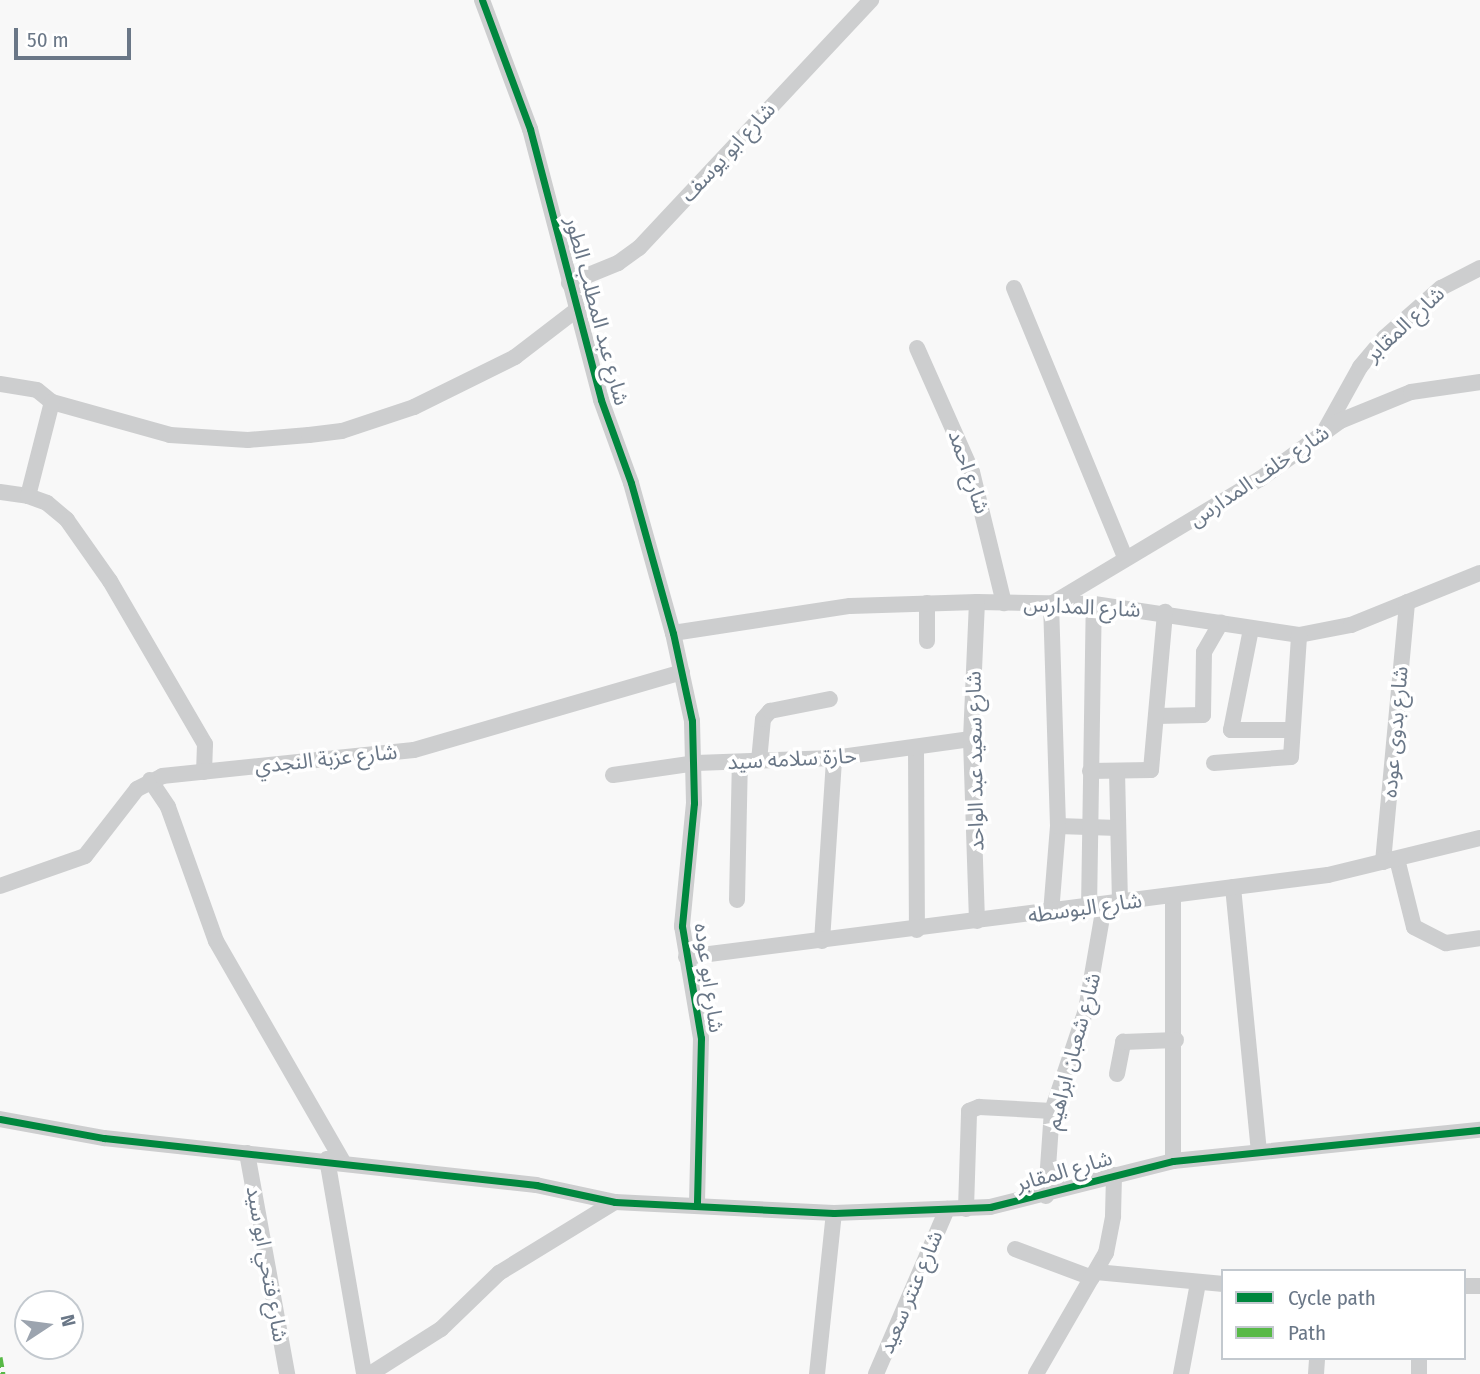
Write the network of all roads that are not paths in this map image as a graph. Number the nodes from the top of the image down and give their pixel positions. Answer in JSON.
{"nodes":[{"id":1,"x":482,"y":0,"type":"edge"},
{"id":2,"x":871,"y":0,"type":"edge"},
{"id":3,"x":1480,"y":268,"type":"edge"},
{"id":4,"x":569,"y":283,"type":"junction"},
{"id":5,"x":1013,"y":288,"type":"dead end"},
{"id":6,"x":575,"y":311,"type":"junction"},
{"id":7,"x":917,"y":348,"type":"dead end"},
{"id":8,"x":1480,"y":382,"type":"edge"},
{"id":9,"x":0,"y":384,"type":"edge"},
{"id":10,"x":52,"y":402,"type":"junction"},
{"id":11,"x":1324,"y":432,"type":"junction"},
{"id":12,"x":0,"y":492,"type":"edge"},
{"id":13,"x":28,"y":496,"type":"junction"},
{"id":14,"x":1125,"y":557,"type":"junction"},
{"id":15,"x":1480,"y":574,"type":"edge"},
{"id":16,"x":977,"y":602,"type":"junction"},
{"id":17,"x":927,"y":603,"type":"junction"},
{"id":18,"x":1004,"y":603,"type":"junction"},
{"id":19,"x":1407,"y":603,"type":"junction"},
{"id":20,"x":1051,"y":604,"type":"junction"},
{"id":21,"x":1094,"y":604,"type":"junction"},
{"id":22,"x":1165,"y":612,"type":"junction"},
{"id":23,"x":1221,"y":623,"type":"junction"},
{"id":24,"x":1251,"y":629,"type":"junction"},
{"id":25,"x":673,"y":633,"type":"junction"},
{"id":26,"x":1299,"y":635,"type":"junction"},
{"id":27,"x":928,"y":641,"type":"dead end"},
{"id":28,"x":682,"y":672,"type":"junction"},
{"id":29,"x":830,"y":698,"type":"dead end"},
{"id":30,"x":1156,"y":716,"type":"junction"},
{"id":31,"x":1291,"y":730,"type":"junction"},
{"id":32,"x":971,"y":739,"type":"junction"},
{"id":33,"x":916,"y":750,"type":"junction"},
{"id":34,"x":834,"y":758,"type":"junction"},
{"id":35,"x":760,"y":761,"type":"junction"},
{"id":36,"x":740,"y":762,"type":"junction"},
{"id":37,"x":696,"y":763,"type":"junction"},
{"id":38,"x":1214,"y":763,"type":"dead end"},
{"id":39,"x":1090,"y":771,"type":"junction"},
{"id":40,"x":1117,"y":771,"type":"junction"},
{"id":41,"x":204,"y":772,"type":"junction"},
{"id":42,"x":613,"y":775,"type":"dead end"},
{"id":43,"x":150,"y":780,"type":"junction"},
{"id":44,"x":1058,"y":826,"type":"junction"},
{"id":45,"x":1091,"y":826,"type":"junction"},
{"id":46,"x":1118,"y":828,"type":"junction"},
{"id":47,"x":1480,"y":838,"type":"edge"},
{"id":48,"x":1390,"y":861,"type":"junction"},
{"id":49,"x":0,"y":886,"type":"edge"},
{"id":50,"x":1233,"y":887,"type":"junction"},
{"id":51,"x":1173,"y":895,"type":"junction"},
{"id":52,"x":737,"y":900,"type":"dead end"},
{"id":53,"x":1104,"y":906,"type":"junction"},
{"id":54,"x":1051,"y":913,"type":"junction"},
{"id":55,"x":976,"y":921,"type":"junction"},
{"id":56,"x":917,"y":930,"type":"junction"},
{"id":57,"x":1480,"y":938,"type":"edge"},
{"id":58,"x":822,"y":942,"type":"junction"},
{"id":59,"x":686,"y":957,"type":"junction"},
{"id":60,"x":1176,"y":1040,"type":"junction"},
{"id":61,"x":1116,"y":1074,"type":"dead end"},
{"id":62,"x":1052,"y":1111,"type":"junction"},
{"id":63,"x":0,"y":1119,"type":"edge"},
{"id":64,"x":1480,"y":1130,"type":"edge"},
{"id":65,"x":1259,"y":1152,"type":"junction"},
{"id":66,"x":247,"y":1153,"type":"junction"},
{"id":67,"x":335,"y":1160,"type":"junction"},
{"id":68,"x":1173,"y":1161,"type":"junction"},
{"id":69,"x":1114,"y":1175,"type":"junction"},
{"id":70,"x":1046,"y":1196,"type":"junction"},
{"id":71,"x":615,"y":1202,"type":"junction"},
{"id":72,"x":697,"y":1205,"type":"junction"},
{"id":73,"x":947,"y":1209,"type":"junction"},
{"id":74,"x":966,"y":1209,"type":"junction"},
{"id":75,"x":834,"y":1213,"type":"junction"},
{"id":76,"x":1015,"y":1249,"type":"dead end"},
{"id":77,"x":1094,"y":1275,"type":"junction"},
{"id":78,"x":1198,"y":1283,"type":"junction"},
{"id":79,"x":1221,"y":1284,"type":"edge"},
{"id":80,"x":287,"y":1374,"type":"edge"},
{"id":81,"x":364,"y":1374,"type":"edge"},
{"id":82,"x":370,"y":1374,"type":"edge"},
{"id":83,"x":817,"y":1374,"type":"edge"},
{"id":84,"x":876,"y":1374,"type":"edge"},
{"id":85,"x":1036,"y":1374,"type":"edge"},
{"id":86,"x":1181,"y":1374,"type":"edge"}],
"edges":[{"from":1,"to":4,"type":"street","name":"شارع عبد المطلب الطور"},
{"from":2,"to":4,"type":"street","name":"شارع ابو يوسف"},
{"from":3,"to":11,"type":"street","name":"شارع المقابر"},
{"from":4,"to":6,"type":"street","name":"شارع عبد المطلب الطور"},
{"from":5,"to":14,"type":"street"},
{"from":6,"to":10,"type":"street"},
{"from":6,"to":25,"type":"street","name":"شارع عبد المطلب الطور"},
{"from":7,"to":18,"type":"street","name":"شارع احمد"},
{"from":8,"to":11,"type":"street","name":"شارع خلف المدارس"},
{"from":9,"to":10,"type":"street"},
{"from":10,"to":13,"type":"street"},
{"from":11,"to":14,"type":"street","name":"شارع خلف المدارس"},
{"from":12,"to":13,"type":"street"},
{"from":13,"to":41,"type":"street"},
{"from":14,"to":20,"type":"street","name":"شارع خلف المدارس"},
{"from":15,"to":19,"type":"street","name":"شارع المدارس"},
{"from":16,"to":17,"type":"street","name":"شارع المدارس"},
{"from":16,"to":18,"type":"street","name":"شارع المدارس"},
{"from":16,"to":32,"type":"street","name":"شارع سعيد عبد الواحد"},
{"from":17,"to":25,"type":"street","name":"شارع المدارس"},
{"from":17,"to":27,"type":"street"},
{"from":18,"to":20,"type":"street","name":"شارع المدارس"},
{"from":19,"to":26,"type":"street","name":"شارع المدارس"},
{"from":19,"to":48,"type":"street","name":"شارع بدوى عوده"},
{"from":20,"to":21,"type":"street","name":"شارع المدارس"},
{"from":20,"to":44,"type":"street"},
{"from":21,"to":22,"type":"street","name":"شارع المدارس"},
{"from":21,"to":39,"type":"street"},
{"from":22,"to":23,"type":"street","name":"شارع المدارس"},
{"from":22,"to":30,"type":"street"},
{"from":23,"to":24,"type":"street","name":"شارع المدارس"},
{"from":23,"to":30,"type":"street"},
{"from":24,"to":26,"type":"street","name":"شارع المدارس"},
{"from":24,"to":31,"type":"street"},
{"from":25,"to":28,"type":"street","name":"شارع ابو عوده"},
{"from":26,"to":31,"type":"street"},
{"from":28,"to":37,"type":"street","name":"شارع ابو عوده"},
{"from":28,"to":41,"type":"street","name":"شارع عزبة النجدي"},
{"from":29,"to":35,"type":"street"},
{"from":30,"to":40,"type":"street"},
{"from":31,"to":38,"type":"street"},
{"from":32,"to":33,"type":"street","name":"حارة سلامه سيد"},
{"from":32,"to":55,"type":"street","name":"شارع سعيد عبد الواحد"},
{"from":33,"to":34,"type":"street","name":"حارة سلامه سيد"},
{"from":33,"to":56,"type":"street"},
{"from":34,"to":35,"type":"street","name":"حارة سلامه سيد"},
{"from":34,"to":58,"type":"street"},
{"from":35,"to":36,"type":"street","name":"حارة سلامه سيد"},
{"from":36,"to":37,"type":"street","name":"حارة سلامه سيد"},
{"from":36,"to":52,"type":"street"},
{"from":37,"to":42,"type":"street","name":"حارة سلامه سيد"},
{"from":37,"to":59,"type":"street","name":"شارع ابو عوده"},
{"from":39,"to":40,"type":"street"},
{"from":39,"to":45,"type":"street"},
{"from":40,"to":46,"type":"street"},
{"from":41,"to":43,"type":"street","name":"شارع عزبة النجدي"},
{"from":43,"to":49,"type":"street"},
{"from":43,"to":67,"type":"street"},
{"from":44,"to":45,"type":"street"},
{"from":44,"to":54,"type":"street"},
{"from":45,"to":46,"type":"street"},
{"from":45,"to":53,"type":"street"},
{"from":46,"to":53,"type":"street"},
{"from":47,"to":48,"type":"street","name":"شارع البوسطه"},
{"from":48,"to":50,"type":"street","name":"شارع البوسطه"},
{"from":48,"to":57,"type":"street","name":"شارع بدوى عوده"},
{"from":50,"to":51,"type":"street","name":"شارع البوسطه"},
{"from":50,"to":65,"type":"street"},
{"from":51,"to":53,"type":"street","name":"شارع البوسطه"},
{"from":51,"to":60,"type":"street"},
{"from":53,"to":54,"type":"street","name":"شارع البوسطه"},
{"from":53,"to":62,"type":"street","name":"شارع شعبان ابراهيم"},
{"from":54,"to":55,"type":"street","name":"شارع البوسطه"},
{"from":55,"to":56,"type":"street","name":"شارع البوسطه"},
{"from":56,"to":58,"type":"street","name":"شارع البوسطه"},
{"from":58,"to":59,"type":"street","name":"شارع البوسطه"},
{"from":59,"to":72,"type":"street","name":"شارع ابو عوده"},
{"from":60,"to":61,"type":"street"},
{"from":60,"to":68,"type":"street"},
{"from":62,"to":70,"type":"street","name":"شارع شعبان ابراهيم"},
{"from":62,"to":74,"type":"street"},
{"from":63,"to":66,"type":"street","name":"شارع المقابر"},
{"from":64,"to":65,"type":"street","name":"شارع المقابر"},
{"from":65,"to":68,"type":"street","name":"شارع المقابر"},
{"from":66,"to":67,"type":"street","name":"شارع المقابر"},
{"from":66,"to":80,"type":"street","name":"شارع فتحي ابو سيد"},
{"from":67,"to":71,"type":"street","name":"شارع المقابر"},
{"from":67,"to":81,"type":"street"},
{"from":68,"to":69,"type":"street","name":"شارع المقابر"},
{"from":69,"to":70,"type":"street","name":"شارع المقابر"},
{"from":69,"to":77,"type":"street"},
{"from":70,"to":74,"type":"street","name":"شارع المقابر"},
{"from":71,"to":72,"type":"street","name":"شارع المقابر"},
{"from":71,"to":82,"type":"street"},
{"from":72,"to":75,"type":"street","name":"شارع المقابر"},
{"from":73,"to":74,"type":"street","name":"شارع المقابر"},
{"from":73,"to":75,"type":"street","name":"شارع المقابر"},
{"from":73,"to":84,"type":"street","name":"شارع عنتر سعيد"},
{"from":75,"to":83,"type":"street"},
{"from":76,"to":77,"type":"street"},
{"from":77,"to":78,"type":"street"},
{"from":77,"to":85,"type":"street"},
{"from":78,"to":79,"type":"street"},
{"from":78,"to":86,"type":"street"}]}
